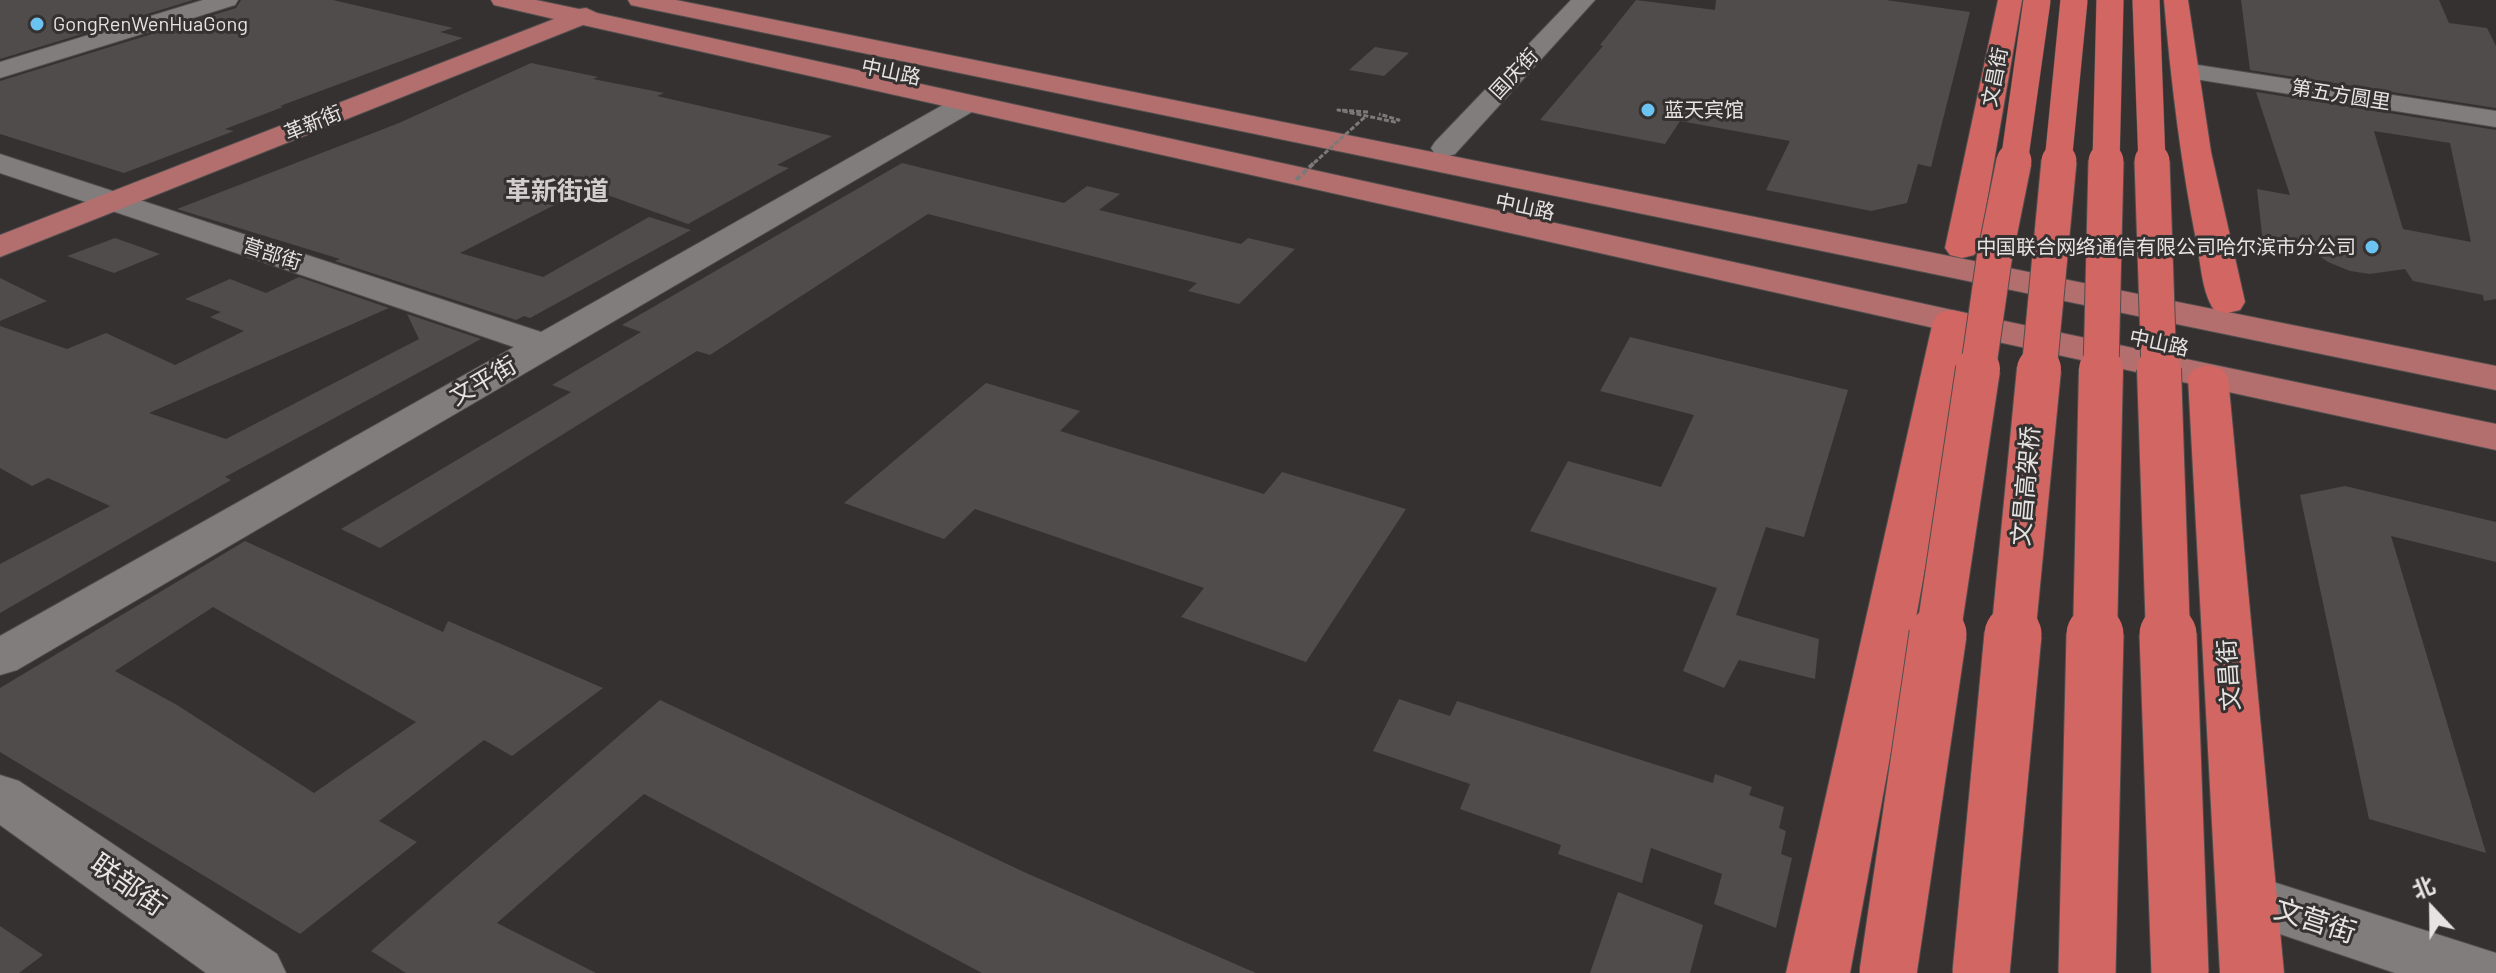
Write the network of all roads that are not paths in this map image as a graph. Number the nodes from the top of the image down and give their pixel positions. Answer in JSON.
{"nodes":[{"id":1,"x":227,"y":0,"type":"edge"},
{"id":2,"x":503,"y":0,"type":"edge"},
{"id":3,"x":554,"y":0,"type":"edge"},
{"id":4,"x":640,"y":0,"type":"edge"},
{"id":5,"x":695,"y":0,"type":"edge"},
{"id":6,"x":1584,"y":0,"type":"edge"},
{"id":7,"x":2010,"y":0,"type":"edge"},
{"id":8,"x":2037,"y":0,"type":"edge"},
{"id":9,"x":2074,"y":0,"type":"edge"},
{"id":10,"x":2110,"y":0,"type":"edge"},
{"id":11,"x":2146,"y":0,"type":"edge"},
{"id":12,"x":2176,"y":0,"type":"edge"},
{"id":13,"x":603,"y":9,"type":"edge"},
{"id":14,"x":0,"y":70,"type":"edge"},
{"id":15,"x":2185,"y":71,"type":"junction"},
{"id":16,"x":967,"y":103,"type":"junction"},
{"id":17,"x":2496,"y":119,"type":"edge"},
{"id":18,"x":1445,"y":148,"type":"junction"},
{"id":19,"x":0,"y":163,"type":"edge"},
{"id":20,"x":115,"y":202,"type":"junction"},
{"id":21,"x":2052,"y":212,"type":"junction"},
{"id":22,"x":0,"y":247,"type":"edge"},
{"id":23,"x":1978,"y":254,"type":"junction"},
{"id":24,"x":2227,"y":302,"type":"junction"},
{"id":25,"x":1952,"y":321,"type":"junction"},
{"id":26,"x":545,"y":345,"type":"junction"},
{"id":27,"x":2159,"y":353,"type":"junction"},
{"id":28,"x":2496,"y":358,"type":"edge"},
{"id":29,"x":2208,"y":377,"type":"junction"},
{"id":30,"x":2496,"y":378,"type":"edge"},
{"id":31,"x":2496,"y":415,"type":"edge"},
{"id":32,"x":2098,"y":437,"type":"junction"},
{"id":33,"x":2496,"y":437,"type":"edge"},
{"id":34,"x":0,"y":658,"type":"edge"},
{"id":35,"x":0,"y":796,"type":"edge"},
{"id":36,"x":2245,"y":898,"type":"junction"},
{"id":37,"x":255,"y":973,"type":"edge"},
{"id":38,"x":1818,"y":973,"type":"edge"},
{"id":39,"x":1888,"y":973,"type":"edge"},
{"id":40,"x":1981,"y":973,"type":"edge"},
{"id":41,"x":2087,"y":973,"type":"edge"},
{"id":42,"x":2180,"y":973,"type":"edge"},
{"id":43,"x":2252,"y":973,"type":"edge"},
{"id":44,"x":2477,"y":973,"type":"edge"}],
"edges":[{"from":1,"to":14,"type":"street"},
{"from":2,"to":13,"type":"main road"},
{"from":3,"to":13,"type":"main road","name":"中山路"},
{"from":4,"to":30,"type":"main road","name":"中山路"},
{"from":5,"to":18,"type":"main road"},
{"from":6,"to":18,"type":"street","name":"国庆街"},
{"from":7,"to":23,"type":"highway","name":"文昌街"},
{"from":8,"to":23,"type":"highway","bridge":true},
{"from":9,"to":21,"type":"highway","name":"文昌高架桥","bridge":true},
{"from":10,"to":32,"type":"highway","bridge":true},
{"from":11,"to":27,"type":"highway","bridge":true},
{"from":12,"to":15,"type":"highway"},
{"from":13,"to":16,"type":"main road"},
{"from":13,"to":20,"type":"main road","name":"革新街"},
{"from":13,"to":31,"type":"main road","name":"中山路"},
{"from":15,"to":17,"type":"street","name":"第五方圆里"},
{"from":15,"to":24,"type":"highway"},
{"from":16,"to":25,"type":"main road"},
{"from":16,"to":26,"type":"street","name":"文平街"},
{"from":18,"to":23,"type":"main road"},
{"from":19,"to":20,"type":"street","name":"营部街"},
{"from":20,"to":22,"type":"main road","name":"革新街"},
{"from":20,"to":26,"type":"street","name":"营部街"},
{"from":21,"to":23,"type":"highway"},
{"from":21,"to":40,"type":"highway","name":"文昌高架桥","bridge":true},
{"from":23,"to":24,"type":"main road"},
{"from":23,"to":39,"type":"highway","bridge":true},
{"from":24,"to":28,"type":"main road"},
{"from":25,"to":29,"type":"main road"},
{"from":25,"to":38,"type":"highway"},
{"from":26,"to":34,"type":"street","name":"文平街"},
{"from":27,"to":32,"type":"highway","bridge":true},
{"from":27,"to":42,"type":"highway","bridge":true},
{"from":29,"to":33,"type":"main road"},
{"from":29,"to":36,"type":"highway","name":"文昌街"},
{"from":32,"to":41,"type":"highway","bridge":true},
{"from":35,"to":37,"type":"street","name":"联部街"},
{"from":36,"to":43,"type":"highway","name":"文昌街"},
{"from":36,"to":44,"type":"street","name":"文营街"}]}
